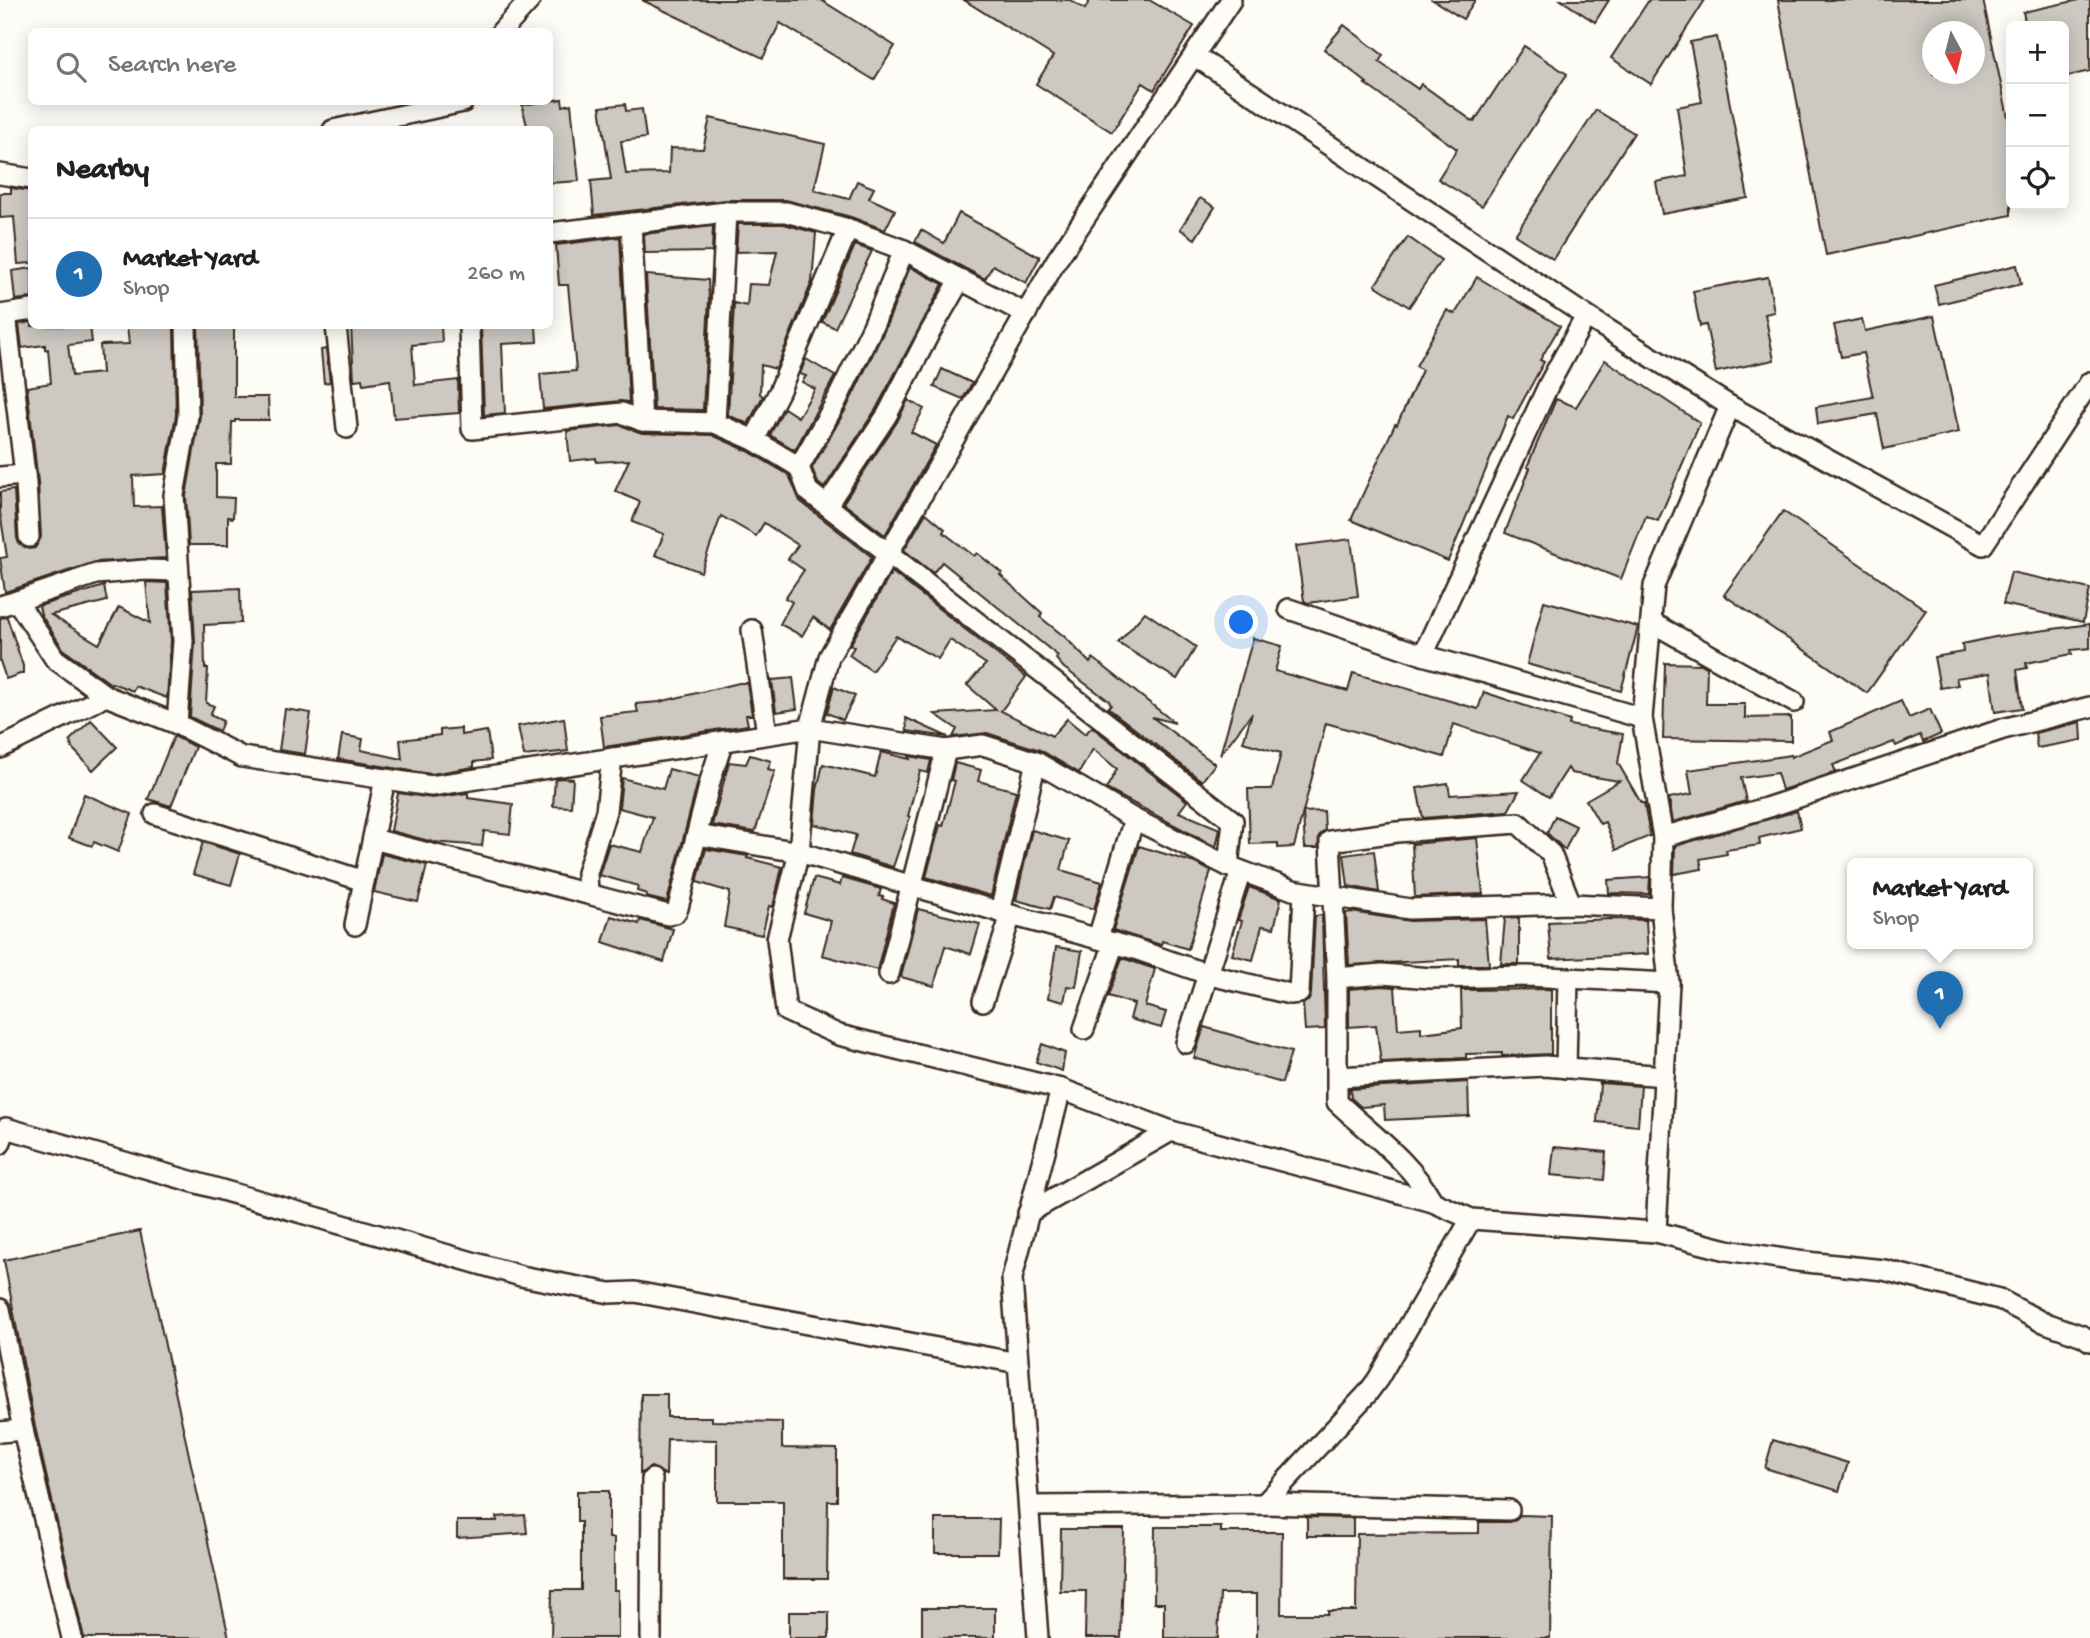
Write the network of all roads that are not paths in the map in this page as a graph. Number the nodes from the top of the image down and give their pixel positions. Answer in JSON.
{"nodes":[{"id":1,"x":530,"y":0,"type":"edge"},
{"id":2,"x":1231,"y":0,"type":"edge"},
{"id":3,"x":505,"y":28,"type":"edge"},
{"id":4,"x":1195,"y":56,"type":"junction"},
{"id":5,"x":433,"y":106,"type":"edge"},
{"id":6,"x":350,"y":126,"type":"edge"},
{"id":7,"x":0,"y":174,"type":"edge"},
{"id":8,"x":28,"y":178,"type":"edge"},
{"id":9,"x":726,"y":212,"type":"junction"},
{"id":10,"x":631,"y":223,"type":"junction"},
{"id":11,"x":848,"y":229,"type":"junction"},
{"id":12,"x":553,"y":233,"type":"edge"},
{"id":13,"x":904,"y":250,"type":"junction"},
{"id":14,"x":960,"y":281,"type":"junction"},
{"id":15,"x":28,"y":311,"type":"edge"},
{"id":16,"x":1026,"y":314,"type":"junction"},
{"id":17,"x":3,"y":315,"type":"edge"},
{"id":18,"x":1586,"y":316,"type":"junction"},
{"id":19,"x":186,"y":329,"type":"edge"},
{"id":20,"x":336,"y":329,"type":"edge"},
{"id":21,"x":469,"y":329,"type":"edge"},
{"id":22,"x":2090,"y":382,"type":"edge"},
{"id":23,"x":8,"y":389,"type":"edge"},
{"id":24,"x":1730,"y":406,"type":"junction"},
{"id":25,"x":642,"y":421,"type":"junction"},
{"id":26,"x":715,"y":423,"type":"junction"},
{"id":27,"x":347,"y":428,"type":"dead end"},
{"id":28,"x":754,"y":440,"type":"junction"},
{"id":29,"x":799,"y":467,"type":"junction"},
{"id":30,"x":25,"y":475,"type":"junction"},
{"id":31,"x":0,"y":477,"type":"edge"},
{"id":32,"x":827,"y":505,"type":"junction"},
{"id":33,"x":29,"y":537,"type":"dead end"},
{"id":34,"x":888,"y":551,"type":"junction"},
{"id":35,"x":178,"y":571,"type":"junction"},
{"id":36,"x":9,"y":603,"type":"edge"},
{"id":37,"x":1289,"y":609,"type":"dead end"},
{"id":38,"x":1651,"y":622,"type":"junction"},
{"id":39,"x":752,"y":629,"type":"dead end"},
{"id":40,"x":1423,"y":654,"type":"junction"},
{"id":41,"x":106,"y":696,"type":"junction"},
{"id":42,"x":1794,"y":702,"type":"dead end"},
{"id":43,"x":2090,"y":707,"type":"edge"},
{"id":44,"x":1642,"y":718,"type":"junction"},
{"id":45,"x":177,"y":724,"type":"junction"},
{"id":46,"x":810,"y":728,"type":"junction"},
{"id":47,"x":767,"y":734,"type":"junction"},
{"id":48,"x":723,"y":741,"type":"junction"},
{"id":49,"x":0,"y":748,"type":"edge"},
{"id":50,"x":946,"y":750,"type":"junction"},
{"id":51,"x":612,"y":758,"type":"junction"},
{"id":52,"x":1036,"y":762,"type":"junction"},
{"id":53,"x":385,"y":779,"type":"junction"},
{"id":54,"x":155,"y":814,"type":"dead end"},
{"id":55,"x":1135,"y":818,"type":"junction"},
{"id":56,"x":696,"y":835,"type":"junction"},
{"id":57,"x":1663,"y":837,"type":"junction"},
{"id":58,"x":373,"y":839,"type":"junction"},
{"id":59,"x":799,"y":852,"type":"junction"},
{"id":60,"x":1235,"y":868,"type":"junction"},
{"id":61,"x":364,"y":881,"type":"junction"},
{"id":62,"x":912,"y":884,"type":"junction"},
{"id":63,"x":1304,"y":893,"type":"junction"},
{"id":64,"x":587,"y":894,"type":"junction"},
{"id":65,"x":1333,"y":898,"type":"junction"},
{"id":66,"x":1571,"y":904,"type":"junction"},
{"id":67,"x":1661,"y":908,"type":"junction"},
{"id":68,"x":1005,"y":913,"type":"junction"},
{"id":69,"x":355,"y":925,"type":"dead end"},
{"id":70,"x":1106,"y":940,"type":"junction"},
{"id":71,"x":889,"y":974,"type":"dead end"},
{"id":72,"x":1209,"y":975,"type":"junction"},
{"id":73,"x":1337,"y":978,"type":"junction"},
{"id":74,"x":1568,"y":978,"type":"junction"},
{"id":75,"x":1669,"y":983,"type":"junction"},
{"id":76,"x":983,"y":1002,"type":"dead end"},
{"id":77,"x":1084,"y":1029,"type":"dead end"},
{"id":78,"x":1186,"y":1043,"type":"dead end"},
{"id":79,"x":1566,"y":1068,"type":"junction"},
{"id":80,"x":1664,"y":1076,"type":"junction"},
{"id":81,"x":1338,"y":1077,"type":"junction"},
{"id":82,"x":1061,"y":1089,"type":"junction"},
{"id":83,"x":1171,"y":1130,"type":"junction"},
{"id":84,"x":0,"y":1144,"type":"edge"},
{"id":85,"x":1433,"y":1202,"type":"junction"},
{"id":86,"x":1028,"y":1213,"type":"junction"},
{"id":87,"x":1471,"y":1219,"type":"junction"},
{"id":88,"x":1656,"y":1232,"type":"junction"},
{"id":89,"x":0,"y":1310,"type":"edge"},
{"id":90,"x":2090,"y":1341,"type":"edge"},
{"id":91,"x":1018,"y":1363,"type":"junction"},
{"id":92,"x":23,"y":1430,"type":"junction"},
{"id":93,"x":0,"y":1432,"type":"edge"},
{"id":94,"x":652,"y":1479,"type":"dead end"},
{"id":95,"x":1264,"y":1504,"type":"junction"},
{"id":96,"x":1028,"y":1506,"type":"junction"},
{"id":97,"x":1509,"y":1510,"type":"dead end"},
{"id":98,"x":72,"y":1638,"type":"edge"},
{"id":99,"x":651,"y":1638,"type":"edge"},
{"id":100,"x":1038,"y":1638,"type":"edge"}],
"edges":[{"from":1,"to":3,"type":"street"},
{"from":2,"to":4,"type":"street"},
{"from":4,"to":16,"type":"street"},
{"from":4,"to":18,"type":"street"},
{"from":5,"to":6,"type":"street"},
{"from":7,"to":8,"type":"street"},
{"from":9,"to":10,"type":"street"},
{"from":9,"to":11,"type":"street"},
{"from":9,"to":26,"type":"street"},
{"from":10,"to":12,"type":"street"},
{"from":10,"to":25,"type":"street"},
{"from":11,"to":13,"type":"street"},
{"from":11,"to":28,"type":"street"},
{"from":13,"to":14,"type":"street"},
{"from":13,"to":29,"type":"street"},
{"from":14,"to":16,"type":"street"},
{"from":14,"to":32,"type":"street"},
{"from":15,"to":17,"type":"street"},
{"from":16,"to":34,"type":"street"},
{"from":17,"to":23,"type":"street"},
{"from":18,"to":24,"type":"street"},
{"from":18,"to":40,"type":"street"},
{"from":19,"to":35,"type":"street"},
{"from":20,"to":27,"type":"street"},
{"from":21,"to":25,"type":"street"},
{"from":22,"to":24,"type":"street"},
{"from":23,"to":30,"type":"street"},
{"from":24,"to":38,"type":"street"},
{"from":25,"to":26,"type":"street"},
{"from":26,"to":28,"type":"street"},
{"from":28,"to":29,"type":"street"},
{"from":29,"to":32,"type":"street"},
{"from":30,"to":31,"type":"street"},
{"from":30,"to":33,"type":"street"},
{"from":32,"to":34,"type":"street"},
{"from":34,"to":46,"type":"street"},
{"from":34,"to":60,"type":"street"},
{"from":35,"to":36,"type":"street"},
{"from":35,"to":45,"type":"street"},
{"from":36,"to":41,"type":"street"},
{"from":37,"to":40,"type":"street"},
{"from":38,"to":42,"type":"street"},
{"from":38,"to":44,"type":"street"},
{"from":39,"to":47,"type":"street"},
{"from":40,"to":44,"type":"street"},
{"from":41,"to":45,"type":"street"},
{"from":41,"to":49,"type":"street"},
{"from":43,"to":57,"type":"street"},
{"from":44,"to":57,"type":"street"},
{"from":45,"to":53,"type":"street"},
{"from":46,"to":47,"type":"street"},
{"from":46,"to":50,"type":"street"},
{"from":46,"to":59,"type":"street"},
{"from":47,"to":48,"type":"street"},
{"from":48,"to":51,"type":"street"},
{"from":48,"to":56,"type":"street"},
{"from":50,"to":52,"type":"street"},
{"from":50,"to":62,"type":"street"},
{"from":51,"to":53,"type":"street"},
{"from":51,"to":64,"type":"street"},
{"from":52,"to":55,"type":"street"},
{"from":52,"to":68,"type":"street"},
{"from":53,"to":58,"type":"street"},
{"from":54,"to":61,"type":"street"},
{"from":55,"to":60,"type":"street"},
{"from":55,"to":70,"type":"street"},
{"from":56,"to":59,"type":"street"},
{"from":56,"to":64,"type":"street"},
{"from":57,"to":67,"type":"street"},
{"from":58,"to":61,"type":"street"},
{"from":58,"to":64,"type":"street"},
{"from":59,"to":62,"type":"street"},
{"from":59,"to":82,"type":"street"},
{"from":60,"to":63,"type":"street"},
{"from":60,"to":72,"type":"street"},
{"from":61,"to":69,"type":"street"},
{"from":62,"to":68,"type":"street"},
{"from":62,"to":71,"type":"street"},
{"from":63,"to":65,"type":"street"},
{"from":63,"to":72,"type":"street"},
{"from":65,"to":66,"type":"street"},
{"from":65,"to":66,"type":"street"},
{"from":65,"to":73,"type":"street"},
{"from":66,"to":67,"type":"street"},
{"from":67,"to":75,"type":"street"},
{"from":68,"to":70,"type":"street"},
{"from":68,"to":76,"type":"street"},
{"from":70,"to":72,"type":"street"},
{"from":70,"to":77,"type":"street"},
{"from":72,"to":78,"type":"street"},
{"from":73,"to":74,"type":"street"},
{"from":73,"to":81,"type":"street"},
{"from":74,"to":75,"type":"street"},
{"from":74,"to":79,"type":"street"},
{"from":75,"to":80,"type":"street"},
{"from":79,"to":80,"type":"street"},
{"from":79,"to":81,"type":"street"},
{"from":80,"to":88,"type":"street"},
{"from":81,"to":85,"type":"street"},
{"from":82,"to":83,"type":"street"},
{"from":82,"to":86,"type":"street"},
{"from":83,"to":85,"type":"street"},
{"from":83,"to":86,"type":"street"},
{"from":84,"to":91,"type":"street"},
{"from":85,"to":87,"type":"street"},
{"from":86,"to":91,"type":"street"},
{"from":87,"to":88,"type":"street"},
{"from":87,"to":95,"type":"street"},
{"from":88,"to":90,"type":"street"},
{"from":89,"to":92,"type":"street"},
{"from":91,"to":96,"type":"street"},
{"from":92,"to":93,"type":"street"},
{"from":92,"to":98,"type":"street"},
{"from":94,"to":99,"type":"street"},
{"from":95,"to":96,"type":"street"},
{"from":95,"to":97,"type":"street"},
{"from":96,"to":100,"type":"street"}]}
